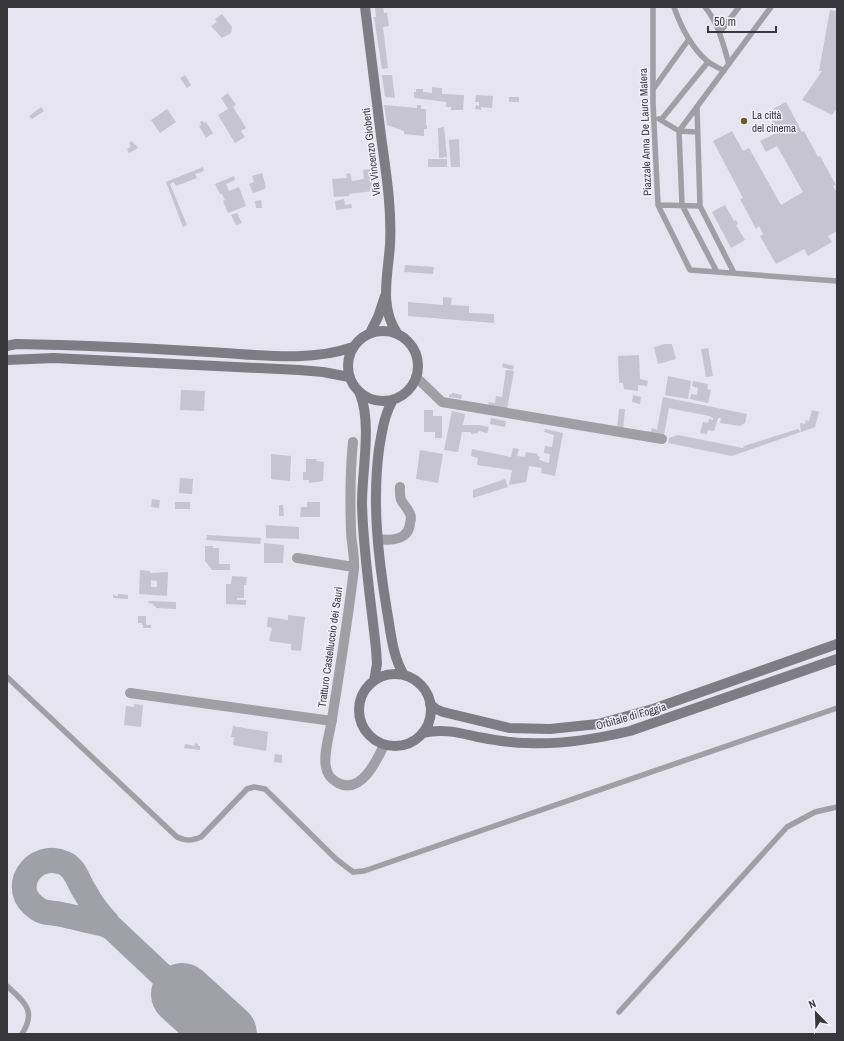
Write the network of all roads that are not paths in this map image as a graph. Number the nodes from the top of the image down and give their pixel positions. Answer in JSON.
{"nodes":[{"id":1,"x":365,"y":7,"type":"edge"},
{"id":2,"x":653,"y":7,"type":"edge"},
{"id":3,"x":674,"y":7,"type":"edge"},
{"id":4,"x":705,"y":7,"type":"edge"},
{"id":5,"x":739,"y":7,"type":"edge"},
{"id":6,"x":771,"y":7,"type":"edge"},
{"id":7,"x":720,"y":32,"type":"junction"},
{"id":8,"x":689,"y":39,"type":"junction"},
{"id":9,"x":708,"y":62,"type":"junction"},
{"id":10,"x":729,"y":64,"type":"junction"},
{"id":11,"x":724,"y":71,"type":"junction"},
{"id":12,"x":653,"y":88,"type":"junction"},
{"id":13,"x":697,"y":108,"type":"junction"},
{"id":14,"x":654,"y":116,"type":"junction"},
{"id":15,"x":661,"y":120,"type":"junction"},
{"id":16,"x":679,"y":131,"type":"junction"},
{"id":17,"x":698,"y":132,"type":"junction"},
{"id":18,"x":658,"y":205,"type":"junction"},
{"id":19,"x":682,"y":205,"type":"junction"},
{"id":20,"x":700,"y":206,"type":"junction"},
{"id":21,"x":717,"y":272,"type":"junction"},
{"id":22,"x":734,"y":274,"type":"junction"},
{"id":23,"x":837,"y":282,"type":"edge"},
{"id":24,"x":386,"y":294,"type":"junction"},
{"id":25,"x":370,"y":333,"type":"junction"},
{"id":26,"x":397,"y":333,"type":"junction"},
{"id":27,"x":7,"y":346,"type":"edge"},
{"id":28,"x":353,"y":346,"type":"junction"},
{"id":29,"x":7,"y":360,"type":"edge"},
{"id":30,"x":349,"y":376,"type":"junction"},
{"id":31,"x":416,"y":377,"type":"junction"},
{"id":32,"x":360,"y":394,"type":"junction"},
{"id":33,"x":393,"y":400,"type":"junction"},
{"id":34,"x":662,"y":439,"type":"dead end"},
{"id":35,"x":353,"y":442,"type":"dead end"},
{"id":36,"x":400,"y":488,"type":"dead end"},
{"id":37,"x":378,"y":539,"type":"junction"},
{"id":38,"x":297,"y":558,"type":"dead end"},
{"id":39,"x":354,"y":567,"type":"junction"},
{"id":40,"x":837,"y":644,"type":"edge"},
{"id":41,"x":837,"y":659,"type":"edge"},
{"id":42,"x":404,"y":675,"type":"junction"},
{"id":43,"x":7,"y":677,"type":"edge"},
{"id":44,"x":374,"y":680,"type":"junction"},
{"id":45,"x":130,"y":693,"type":"dead end"},
{"id":46,"x":430,"y":704,"type":"junction"},
{"id":47,"x":837,"y":708,"type":"edge"},
{"id":48,"x":332,"y":721,"type":"junction"},
{"id":49,"x":423,"y":733,"type":"junction"},
{"id":50,"x":384,"y":745,"type":"junction"},
{"id":51,"x":837,"y":807,"type":"edge"},
{"id":52,"x":7,"y":986,"type":"edge"},
{"id":53,"x":619,"y":1012,"type":"dead end"},
{"id":54,"x":22,"y":1034,"type":"edge"}],
"edges":[{"from":1,"to":24,"type":"main road","name":"Via Vincenzo Gioberti"},
{"from":2,"to":12,"type":"lane","name":"Piazzale Anna De Lauro Matera"},
{"from":3,"to":8,"type":"lane"},
{"from":4,"to":7,"type":"lane"},
{"from":5,"to":7,"type":"lane"},
{"from":6,"to":10,"type":"lane"},
{"from":7,"to":10,"type":"lane"},
{"from":8,"to":9,"type":"lane"},
{"from":8,"to":12,"type":"lane"},
{"from":9,"to":11,"type":"lane"},
{"from":9,"to":15,"type":"lane"},
{"from":10,"to":11,"type":"lane"},
{"from":11,"to":13,"type":"lane"},
{"from":12,"to":14,"type":"lane","name":"Piazzale Anna De Lauro Matera"},
{"from":13,"to":16,"type":"lane"},
{"from":13,"to":17,"type":"lane"},
{"from":14,"to":15,"type":"lane"},
{"from":14,"to":18,"type":"lane","name":"Piazzale Anna De Lauro Matera"},
{"from":15,"to":16,"type":"lane"},
{"from":16,"to":17,"type":"lane"},
{"from":16,"to":19,"type":"lane"},
{"from":17,"to":20,"type":"lane"},
{"from":18,"to":19,"type":"lane"},
{"from":18,"to":21,"type":"lane","name":"Piazzale Anna De Lauro Matera"},
{"from":19,"to":20,"type":"lane"},
{"from":19,"to":21,"type":"lane"},
{"from":20,"to":22,"type":"lane"},
{"from":21,"to":22,"type":"lane","name":"Piazzale Anna De Lauro Matera"},
{"from":22,"to":23,"type":"lane","name":"Piazzale Anna De Lauro Matera"},
{"from":24,"to":25,"type":"main road","name":"Via Vincenzo Gioberti"},
{"from":24,"to":26,"type":"main road","name":"Via Vincenzo Gioberti"},
{"from":25,"to":26,"type":"main road"},
{"from":25,"to":28,"type":"main road"},
{"from":26,"to":31,"type":"main road"},
{"from":27,"to":28,"type":"main road"},
{"from":28,"to":30,"type":"main road"},
{"from":29,"to":30,"type":"main road"},
{"from":30,"to":32,"type":"main road"},
{"from":31,"to":33,"type":"main road"},
{"from":31,"to":34,"type":"street"},
{"from":32,"to":33,"type":"main road"},
{"from":32,"to":44,"type":"main road"},
{"from":33,"to":37,"type":"main road"},
{"from":35,"to":39,"type":"street","name":"Tratturo Castelluccio dei Sauri"},
{"from":36,"to":37,"type":"street"},
{"from":37,"to":42,"type":"main road"},
{"from":38,"to":39,"type":"street"},
{"from":39,"to":48,"type":"street","name":"Tratturo Castelluccio dei Sauri"},
{"from":40,"to":46,"type":"main road","name":"Orbitale di Foggia"},
{"from":41,"to":49,"type":"main road","name":"Orbitale di Foggia"},
{"from":42,"to":44,"type":"main road"},
{"from":42,"to":46,"type":"main road"},
{"from":43,"to":47,"type":"lane"},
{"from":44,"to":50,"type":"main road"},
{"from":45,"to":48,"type":"street"},
{"from":46,"to":49,"type":"main road"},
{"from":48,"to":50,"type":"street","name":"Tratturo Castelluccio dei Sauri"},
{"from":49,"to":50,"type":"main road"},
{"from":51,"to":53,"type":"lane"},
{"from":52,"to":54,"type":"lane"}]}
